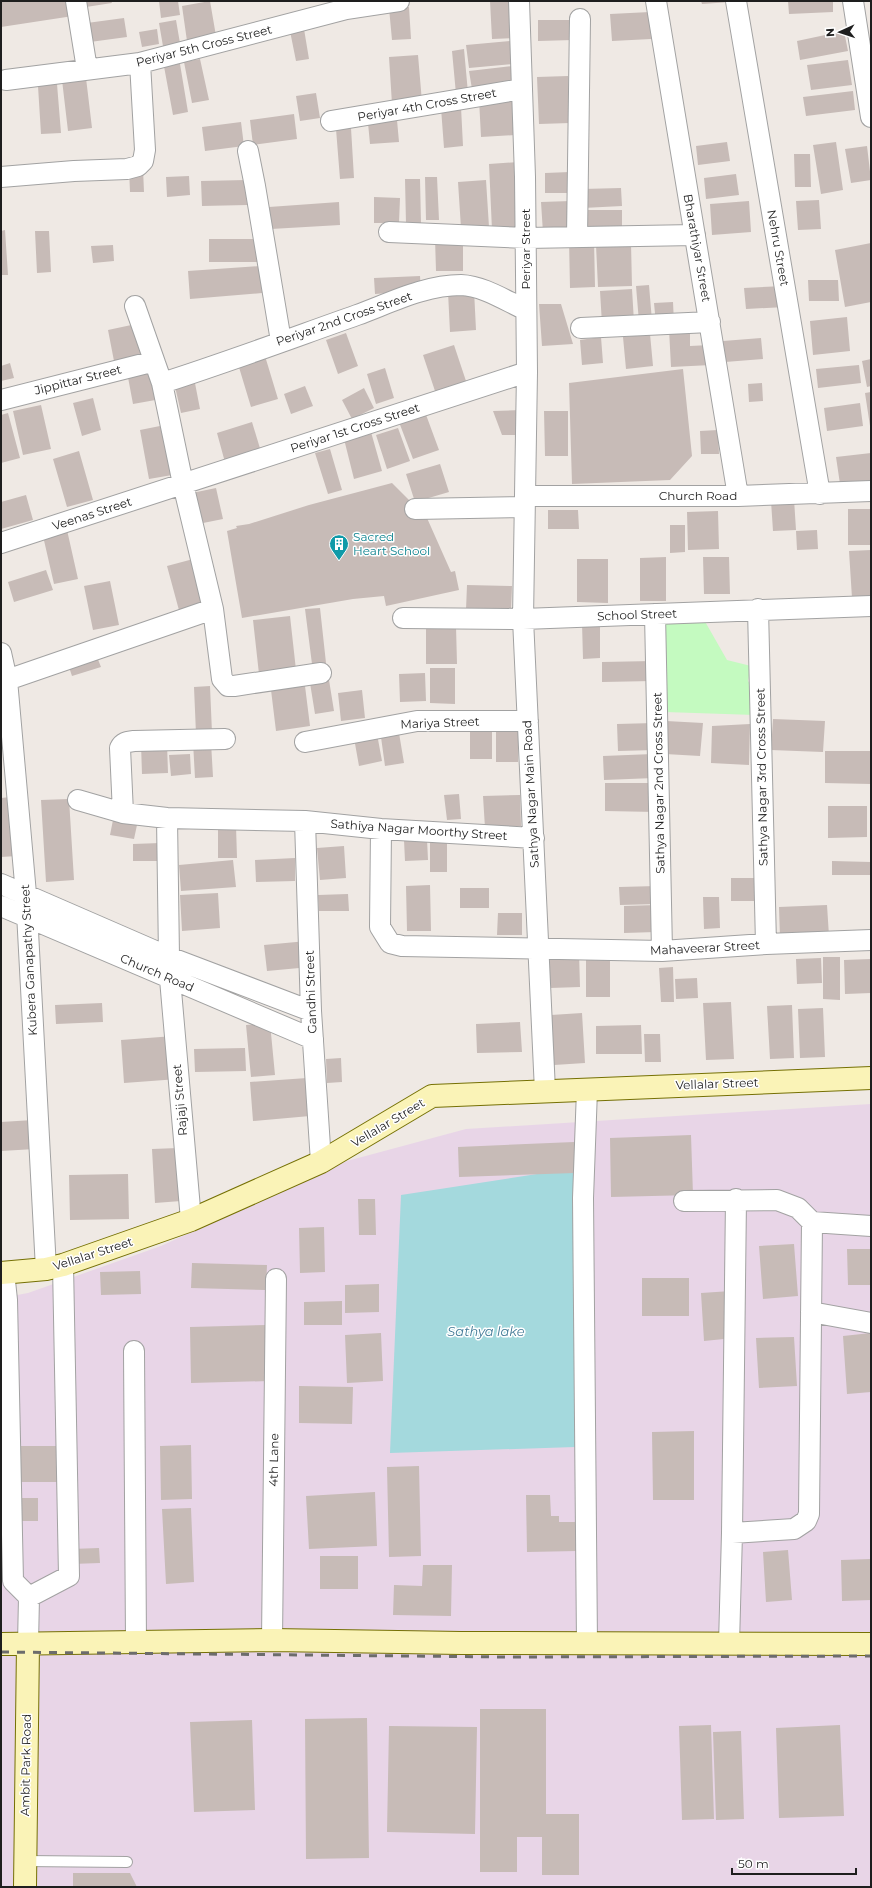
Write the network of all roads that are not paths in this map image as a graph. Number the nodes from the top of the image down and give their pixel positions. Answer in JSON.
{"nodes":[{"id":1,"x":76,"y":1,"type":"edge"},
{"id":2,"x":399,"y":1,"type":"edge"},
{"id":3,"x":519,"y":1,"type":"edge"},
{"id":4,"x":656,"y":1,"type":"edge"},
{"id":5,"x":736,"y":1,"type":"edge"},
{"id":6,"x":853,"y":1,"type":"edge"},
{"id":7,"x":580,"y":19,"type":"dead end"},
{"id":8,"x":140,"y":64,"type":"junction"},
{"id":9,"x":87,"y":70,"type":"junction"},
{"id":10,"x":6,"y":80,"type":"dead end"},
{"id":11,"x":522,"y":89,"type":"junction"},
{"id":12,"x":871,"y":117,"type":"edge"},
{"id":13,"x":331,"y":122,"type":"dead end"},
{"id":14,"x":248,"y":151,"type":"dead end"},
{"id":15,"x":1,"y":177,"type":"edge"},
{"id":16,"x":389,"y":232,"type":"dead end"},
{"id":17,"x":695,"y":235,"type":"junction"},
{"id":18,"x":577,"y":237,"type":"junction"},
{"id":19,"x":526,"y":238,"type":"junction"},
{"id":20,"x":135,"y":306,"type":"dead end"},
{"id":21,"x":526,"y":310,"type":"junction"},
{"id":22,"x":710,"y":322,"type":"junction"},
{"id":23,"x":582,"y":328,"type":"dead end"},
{"id":24,"x":281,"y":341,"type":"junction"},
{"id":25,"x":155,"y":363,"type":"junction"},
{"id":26,"x":527,"y":372,"type":"junction"},
{"id":27,"x":162,"y":383,"type":"junction"},
{"id":28,"x":1,"y":400,"type":"edge"},
{"id":29,"x":183,"y":484,"type":"junction"},
{"id":30,"x":871,"y":491,"type":"edge"},
{"id":31,"x":820,"y":494,"type":"junction"},
{"id":32,"x":738,"y":496,"type":"junction"},
{"id":33,"x":525,"y":502,"type":"junction"},
{"id":34,"x":414,"y":509,"type":"dead end"},
{"id":35,"x":1,"y":543,"type":"edge"},
{"id":36,"x":871,"y":606,"type":"edge"},
{"id":37,"x":213,"y":609,"type":"junction"},
{"id":38,"x":758,"y":609,"type":"junction"},
{"id":39,"x":655,"y":614,"type":"junction"},
{"id":40,"x":403,"y":618,"type":"dead end"},
{"id":41,"x":523,"y":619,"type":"junction"},
{"id":42,"x":1,"y":652,"type":"edge"},
{"id":43,"x":321,"y":673,"type":"dead end"},
{"id":44,"x":7,"y":680,"type":"junction"},
{"id":45,"x":528,"y":721,"type":"junction"},
{"id":46,"x":225,"y":739,"type":"dead end"},
{"id":47,"x":305,"y":742,"type":"dead end"},
{"id":48,"x":78,"y":800,"type":"dead end"},
{"id":49,"x":123,"y":813,"type":"junction"},
{"id":50,"x":167,"y":818,"type":"junction"},
{"id":51,"x":305,"y":821,"type":"junction"},
{"id":52,"x":381,"y":829,"type":"junction"},
{"id":53,"x":534,"y":838,"type":"junction"},
{"id":54,"x":1,"y":884,"type":"edge"},
{"id":55,"x":26,"y":894,"type":"junction"},
{"id":56,"x":1,"y":906,"type":"edge"},
{"id":57,"x":26,"y":918,"type":"junction"},
{"id":58,"x":871,"y":940,"type":"edge"},
{"id":59,"x":766,"y":944,"type":"junction"},
{"id":60,"x":539,"y":950,"type":"junction"},
{"id":61,"x":662,"y":951,"type":"junction"},
{"id":62,"x":169,"y":956,"type":"junction"},
{"id":63,"x":170,"y":979,"type":"junction"},
{"id":64,"x":311,"y":1011,"type":"junction"},
{"id":65,"x":313,"y":1039,"type":"junction"},
{"id":66,"x":871,"y":1078,"type":"edge"},
{"id":67,"x":587,"y":1090,"type":"junction"},
{"id":68,"x":545,"y":1092,"type":"junction"},
{"id":69,"x":321,"y":1162,"type":"junction"},
{"id":70,"x":736,"y":1199,"type":"junction"},
{"id":71,"x":684,"y":1201,"type":"dead end"},
{"id":72,"x":191,"y":1220,"type":"junction"},
{"id":73,"x":812,"y":1222,"type":"junction"},
{"id":74,"x":871,"y":1226,"type":"edge"},
{"id":75,"x":55,"y":1267,"type":"junction"},
{"id":76,"x":2,"y":1272,"type":"edge"},
{"id":77,"x":276,"y":1279,"type":"dead end"},
{"id":78,"x":811,"y":1312,"type":"junction"},
{"id":79,"x":871,"y":1323,"type":"edge"},
{"id":80,"x":134,"y":1351,"type":"dead end"},
{"id":81,"x":732,"y":1533,"type":"junction"},
{"id":82,"x":29,"y":1597,"type":"junction"},
{"id":83,"x":272,"y":1640,"type":"junction"},
{"id":84,"x":136,"y":1642,"type":"junction"},
{"id":85,"x":1,"y":1644,"type":"edge"},
{"id":86,"x":28,"y":1644,"type":"junction"},
{"id":87,"x":587,"y":1644,"type":"junction"},
{"id":88,"x":729,"y":1644,"type":"junction"},
{"id":89,"x":871,"y":1644,"type":"edge"},
{"id":90,"x":25,"y":1860,"type":"junction"},
{"id":91,"x":126,"y":1862,"type":"dead end"},
{"id":92,"x":24,"y":1887,"type":"edge"}],
"edges":[{"from":1,"to":9,"type":"street"},
{"from":2,"to":8,"type":"street","name":"Periyar 5th Cross Street"},
{"from":3,"to":11,"type":"street","name":"Periyar Street"},
{"from":4,"to":17,"type":"street","name":"Bharathiyar Street"},
{"from":5,"to":31,"type":"street","name":"Nehru Street"},
{"from":6,"to":12,"type":"street"},
{"from":7,"to":18,"type":"street"},
{"from":8,"to":9,"type":"street","name":"Periyar 5th Cross Street"},
{"from":8,"to":15,"type":"street"},
{"from":9,"to":10,"type":"street","name":"Periyar 5th Cross Street"},
{"from":11,"to":13,"type":"street","name":"Periyar 4th Cross Street"},
{"from":11,"to":19,"type":"street","name":"Periyar Street"},
{"from":14,"to":24,"type":"street"},
{"from":16,"to":19,"type":"street"},
{"from":17,"to":18,"type":"street"},
{"from":17,"to":22,"type":"street","name":"Bharathiyar Street"},
{"from":18,"to":19,"type":"street"},
{"from":19,"to":21,"type":"street","name":"Periyar Street"},
{"from":20,"to":25,"type":"street"},
{"from":21,"to":24,"type":"street","name":"Periyar 2nd Cross Street"},
{"from":21,"to":26,"type":"street","name":"Periyar Street"},
{"from":22,"to":23,"type":"street"},
{"from":22,"to":32,"type":"street","name":"Bharathiyar Street"},
{"from":24,"to":27,"type":"street","name":"Periyar 2nd Cross Street"},
{"from":25,"to":27,"type":"street"},
{"from":25,"to":28,"type":"street","name":"Jippittar Street"},
{"from":26,"to":29,"type":"street","name":"Periyar 1st Cross Street"},
{"from":26,"to":33,"type":"street","name":"Periyar Street"},
{"from":27,"to":29,"type":"street"},
{"from":29,"to":35,"type":"street","name":"Veenas Street"},
{"from":29,"to":37,"type":"street"},
{"from":30,"to":31,"type":"street","name":"Church Road"},
{"from":31,"to":32,"type":"street","name":"Church Road"},
{"from":32,"to":33,"type":"street","name":"Church Road"},
{"from":33,"to":34,"type":"street","name":"Church Road"},
{"from":33,"to":41,"type":"street","name":"Sathya Nagar Main Road"},
{"from":36,"to":38,"type":"street","name":"School Street"},
{"from":37,"to":43,"type":"street"},
{"from":37,"to":44,"type":"street"},
{"from":38,"to":39,"type":"street","name":"School Street"},
{"from":38,"to":59,"type":"street","name":"Sathya Nagar 3rd Cross Street"},
{"from":39,"to":41,"type":"street","name":"School Street"},
{"from":39,"to":61,"type":"street","name":"Sathya Nagar 2nd Cross Street"},
{"from":40,"to":41,"type":"street","name":"School Street"},
{"from":41,"to":45,"type":"street","name":"Sathya Nagar Main Road"},
{"from":42,"to":44,"type":"street","name":"Kubera Ganapathy Street"},
{"from":44,"to":55,"type":"street","name":"Kubera Ganapathy Street"},
{"from":45,"to":47,"type":"street","name":"Mariya Street"},
{"from":45,"to":53,"type":"street","name":"Sathya Nagar Main Road"},
{"from":46,"to":49,"type":"street"},
{"from":48,"to":49,"type":"street","name":"Sathiya Nagar Moorthy Street"},
{"from":49,"to":50,"type":"street","name":"Sathiya Nagar Moorthy Street"},
{"from":50,"to":51,"type":"street","name":"Sathiya Nagar Moorthy Street"},
{"from":50,"to":62,"type":"street"},
{"from":51,"to":52,"type":"street","name":"Sathiya Nagar Moorthy Street"},
{"from":51,"to":64,"type":"street","name":"Gandhi Street"},
{"from":52,"to":53,"type":"street","name":"Sathiya Nagar Moorthy Street"},
{"from":52,"to":60,"type":"street","name":"Mahaveerar Street"},
{"from":53,"to":60,"type":"street","name":"Sathya Nagar Main Road"},
{"from":54,"to":55,"type":"street","name":"Church Road"},
{"from":55,"to":57,"type":"street","name":"Kubera Ganapathy Street"},
{"from":55,"to":62,"type":"street","name":"Church Road"},
{"from":56,"to":57,"type":"street","name":"Church Road"},
{"from":57,"to":63,"type":"street","name":"Church Road"},
{"from":57,"to":75,"type":"street","name":"Kubera Ganapathy Street"},
{"from":58,"to":59,"type":"street","name":"Mahaveerar Street"},
{"from":59,"to":61,"type":"street","name":"Mahaveerar Street"},
{"from":60,"to":61,"type":"street","name":"Mahaveerar Street"},
{"from":60,"to":68,"type":"street","name":"Sathya Nagar Main Road"},
{"from":62,"to":64,"type":"street","name":"Church Road"},
{"from":63,"to":65,"type":"street","name":"Church Road"},
{"from":63,"to":72,"type":"street","name":"Rajaji Street"},
{"from":64,"to":65,"type":"street","name":"Gandhi Street"},
{"from":65,"to":69,"type":"street","name":"Gandhi Street"},
{"from":66,"to":67,"type":"street","name":"Vellalar Street"},
{"from":67,"to":68,"type":"street","name":"Vellalar Street"},
{"from":67,"to":87,"type":"street"},
{"from":68,"to":69,"type":"street","name":"Vellalar Street"},
{"from":69,"to":72,"type":"street","name":"Vellalar Street"},
{"from":70,"to":71,"type":"street"},
{"from":70,"to":73,"type":"street"},
{"from":70,"to":81,"type":"street"},
{"from":72,"to":75,"type":"street","name":"Vellalar Street"},
{"from":73,"to":74,"type":"street"},
{"from":73,"to":78,"type":"street"},
{"from":75,"to":76,"type":"street","name":"Vellalar Street"},
{"from":75,"to":82,"type":"street","name":"Kubera Ganapathy Street"},
{"from":76,"to":82,"type":"street"},
{"from":77,"to":83,"type":"street","name":"4th Lane"},
{"from":78,"to":79,"type":"street"},
{"from":78,"to":81,"type":"street"},
{"from":80,"to":84,"type":"street"},
{"from":81,"to":88,"type":"street"},
{"from":82,"to":86,"type":"street"},
{"from":83,"to":84,"type":"street"},
{"from":83,"to":87,"type":"street"},
{"from":84,"to":86,"type":"street"},
{"from":85,"to":86,"type":"street"},
{"from":86,"to":90,"type":"street","name":"Ambit Park Road"},
{"from":87,"to":88,"type":"street"},
{"from":88,"to":89,"type":"street"},
{"from":90,"to":91,"type":"lane"},
{"from":90,"to":92,"type":"street","name":"Ambit Park Road"}]}
